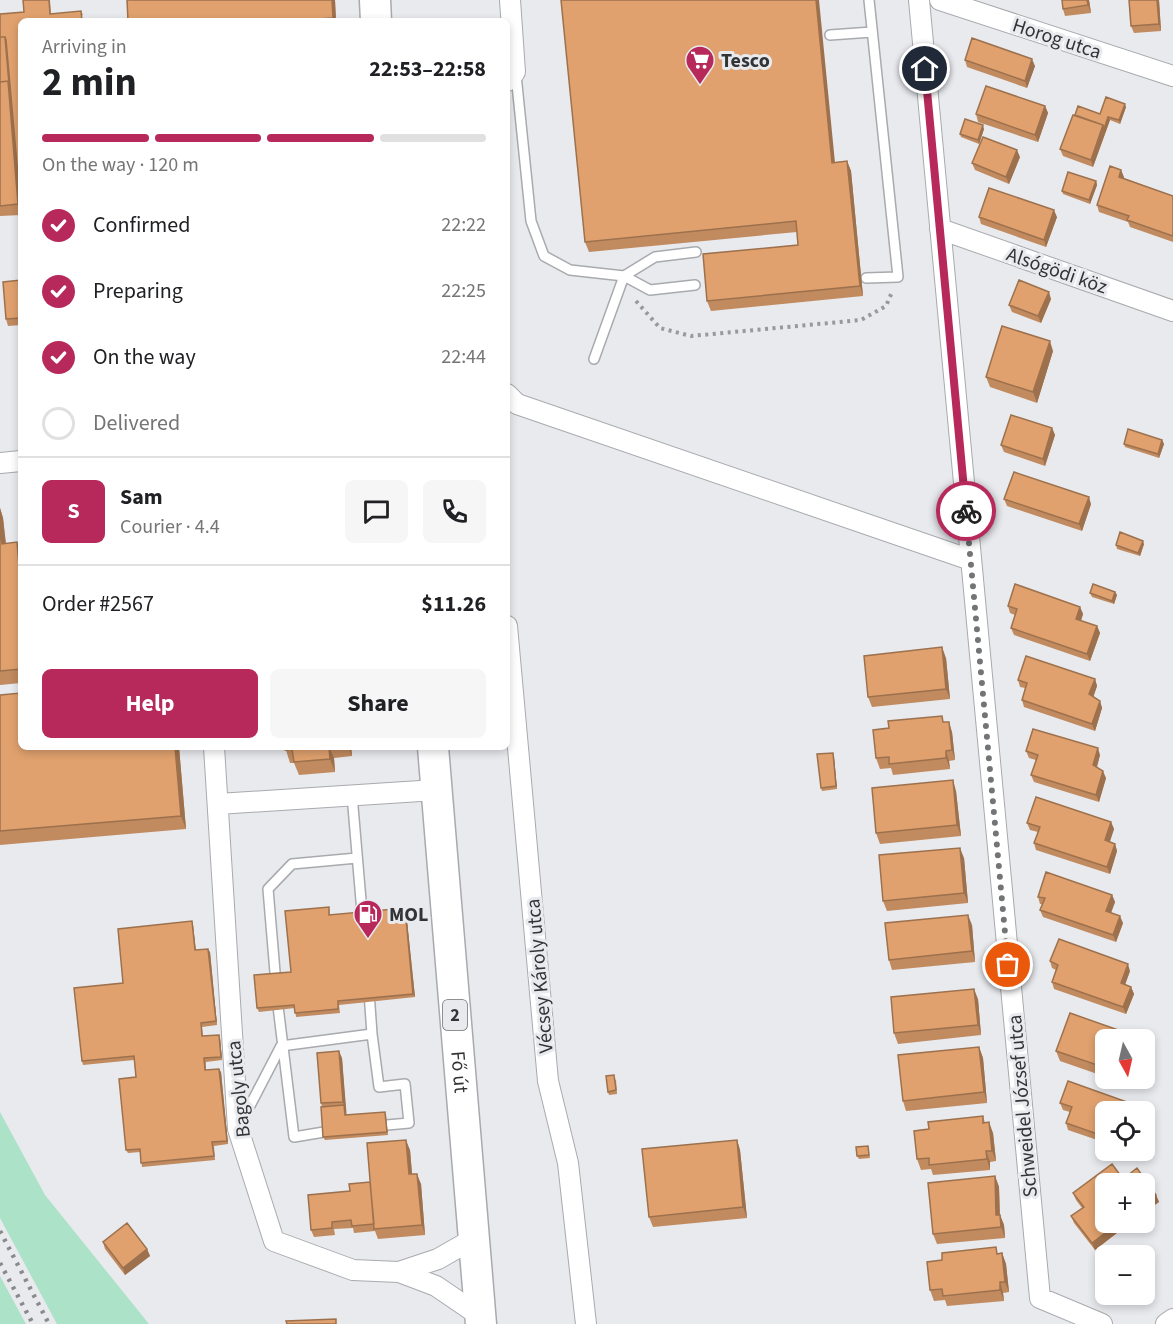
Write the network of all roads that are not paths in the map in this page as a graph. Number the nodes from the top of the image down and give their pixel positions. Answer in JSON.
{"nodes":[{"id":1,"x":375,"y":0,"type":"edge"},
{"id":2,"x":510,"y":0,"type":"edge"},
{"id":3,"x":868,"y":0,"type":"edge"},
{"id":4,"x":919,"y":0,"type":"edge"},
{"id":5,"x":940,"y":0,"type":"edge"},
{"id":6,"x":376,"y":18,"type":"edge"},
{"id":7,"x":872,"y":32,"type":"junction"},
{"id":8,"x":830,"y":35,"type":"dead end"},
{"id":9,"x":1173,"y":76,"type":"edge"},
{"id":10,"x":511,"y":77,"type":"edge"},
{"id":11,"x":940,"y":229,"type":"junction"},
{"id":12,"x":696,"y":252,"type":"dead end"},
{"id":13,"x":624,"y":276,"type":"junction"},
{"id":14,"x":866,"y":278,"type":"dead end"},
{"id":15,"x":695,"y":285,"type":"dead end"},
{"id":16,"x":1173,"y":311,"type":"edge"},
{"id":17,"x":594,"y":359,"type":"dead end"},
{"id":18,"x":510,"y":397,"type":"edge"},
{"id":19,"x":18,"y":461,"type":"edge"},
{"id":20,"x":0,"y":463,"type":"edge"},
{"id":21,"x":970,"y":560,"type":"junction"},
{"id":22,"x":510,"y":659,"type":"edge"},
{"id":23,"x":214,"y":750,"type":"edge"},
{"id":24,"x":433,"y":750,"type":"edge"},
{"id":25,"x":436,"y":790,"type":"junction"},
{"id":26,"x":352,"y":795,"type":"junction"},
{"id":27,"x":218,"y":804,"type":"junction"},
{"id":28,"x":357,"y":858,"type":"junction"},
{"id":29,"x":364,"y":940,"type":"edge"},
{"id":30,"x":367,"y":976,"type":"edge"},
{"id":31,"x":372,"y":1034,"type":"junction"},
{"id":32,"x":281,"y":1046,"type":"junction"},
{"id":33,"x":387,"y":1125,"type":"edge"},
{"id":34,"x":238,"y":1129,"type":"junction"},
{"id":35,"x":324,"y":1132,"type":"edge"},
{"id":36,"x":473,"y":1239,"type":"junction"},
{"id":37,"x":399,"y":1272,"type":"junction"},
{"id":38,"x":1173,"y":1319,"type":"edge"},
{"id":39,"x":480,"y":1320,"type":"edge"},
{"id":40,"x":586,"y":1324,"type":"edge"},
{"id":41,"x":1102,"y":1324,"type":"edge"},
{"id":42,"x":1166,"y":1324,"type":"edge"}],
"edges":[{"from":1,"to":6,"type":"main road"},
{"from":2,"to":10,"type":"street"},
{"from":3,"to":7,"type":"lane"},
{"from":4,"to":11,"type":"street"},
{"from":5,"to":9,"type":"street","name":"Horog utca"},
{"from":7,"to":8,"type":"lane"},
{"from":7,"to":14,"type":"lane"},
{"from":10,"to":13,"type":"lane"},
{"from":11,"to":16,"type":"street","name":"Alsógödi köz"},
{"from":11,"to":21,"type":"street"},
{"from":12,"to":13,"type":"lane"},
{"from":13,"to":15,"type":"lane"},
{"from":13,"to":17,"type":"lane"},
{"from":18,"to":21,"type":"street"},
{"from":19,"to":20,"type":"street"},
{"from":21,"to":41,"type":"street","name":"Schweidel József utca"},
{"from":22,"to":40,"type":"street","name":"Vécsey Károly utca"},
{"from":23,"to":27,"type":"street","name":"Bagoly utca"},
{"from":24,"to":25,"type":"main road","name":"Fő út","number":"2"},
{"from":25,"to":26,"type":"street"},
{"from":25,"to":36,"type":"main road","name":"Fő út","number":"2"},
{"from":26,"to":27,"type":"street"},
{"from":26,"to":28,"type":"lane"},
{"from":27,"to":34,"type":"street","name":"Bagoly utca"},
{"from":28,"to":29,"type":"lane"},
{"from":28,"to":32,"type":"lane"},
{"from":30,"to":31,"type":"lane"},
{"from":31,"to":32,"type":"lane"},
{"from":31,"to":33,"type":"lane"},
{"from":32,"to":34,"type":"lane"},
{"from":32,"to":35,"type":"lane"},
{"from":34,"to":37,"type":"street","name":"Bagoly utca"},
{"from":36,"to":37,"type":"street"},
{"from":36,"to":39,"type":"main road","name":"Fő út","number":"2"},
{"from":37,"to":39,"type":"street","name":"Bagoly utca"},
{"from":38,"to":42,"type":"street"}]}
